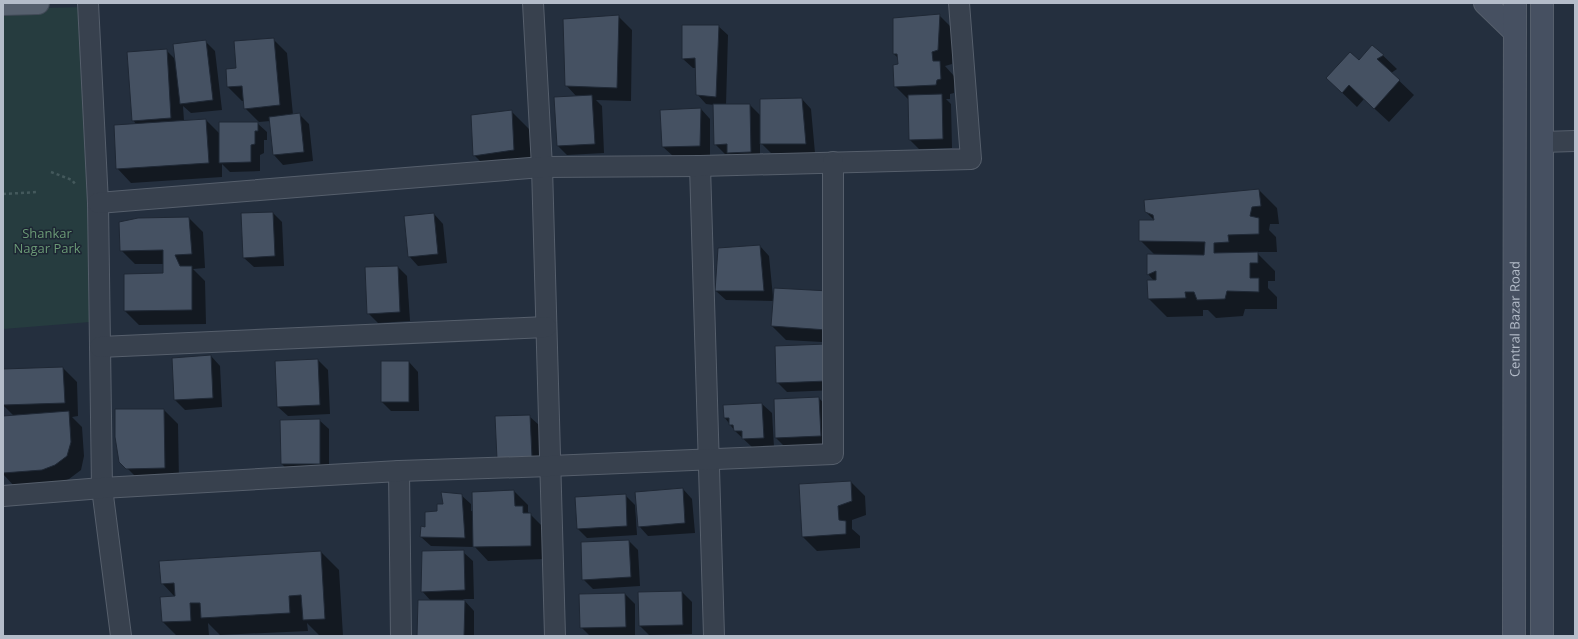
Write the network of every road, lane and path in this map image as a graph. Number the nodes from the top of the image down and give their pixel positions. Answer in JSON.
{"nodes":[{"id":1,"x":38,"y":3,"type":"edge"},
{"id":2,"x":88,"y":3,"type":"edge"},
{"id":3,"x":533,"y":3,"type":"edge"},
{"id":4,"x":959,"y":3,"type":"edge"},
{"id":5,"x":1485,"y":3,"type":"edge"},
{"id":6,"x":1515,"y":3,"type":"edge"},
{"id":7,"x":1542,"y":3,"type":"edge"},
{"id":8,"x":1556,"y":3,"type":"edge"},
{"id":9,"x":3,"y":4,"type":"edge"},
{"id":10,"x":1515,"y":32,"type":"junction"},
{"id":11,"x":1542,"y":36,"type":"junction"},
{"id":12,"x":1575,"y":141,"type":"edge"},
{"id":13,"x":1542,"y":142,"type":"junction"},
{"id":14,"x":833,"y":162,"type":"junction"},
{"id":15,"x":700,"y":166,"type":"junction"},
{"id":16,"x":542,"y":167,"type":"junction"},
{"id":17,"x":38,"y":192,"type":"dead end"},
{"id":18,"x":3,"y":194,"type":"edge"},
{"id":19,"x":98,"y":203,"type":"junction"},
{"id":20,"x":546,"y":327,"type":"junction"},
{"id":21,"x":100,"y":347,"type":"junction"},
{"id":22,"x":709,"y":460,"type":"junction"},
{"id":23,"x":550,"y":466,"type":"junction"},
{"id":24,"x":399,"y":471,"type":"junction"},
{"id":25,"x":102,"y":488,"type":"junction"},
{"id":26,"x":3,"y":496,"type":"edge"},
{"id":27,"x":121,"y":636,"type":"edge"},
{"id":28,"x":400,"y":636,"type":"edge"},
{"id":29,"x":555,"y":636,"type":"edge"},
{"id":30,"x":714,"y":636,"type":"edge"},
{"id":31,"x":1514,"y":636,"type":"edge"},
{"id":32,"x":1542,"y":636,"type":"edge"}],
"edges":[{"from":1,"to":9,"type":"main road"},
{"from":2,"to":19,"type":"street"},
{"from":3,"to":16,"type":"street"},
{"from":4,"to":14,"type":"street"},
{"from":5,"to":10,"type":"main road"},
{"from":6,"to":10,"type":"main road","name":"Central Bazar Road"},
{"from":7,"to":11,"type":"main road"},
{"from":8,"to":11,"type":"main road"},
{"from":10,"to":31,"type":"main road","name":"Central Bazar Road"},
{"from":11,"to":13,"type":"main road"},
{"from":12,"to":13,"type":"street"},
{"from":13,"to":32,"type":"main road"},
{"from":14,"to":15,"type":"street"},
{"from":14,"to":22,"type":"street"},
{"from":15,"to":16,"type":"street"},
{"from":15,"to":22,"type":"street"},
{"from":16,"to":19,"type":"street"},
{"from":16,"to":20,"type":"street"},
{"from":17,"to":18,"type":"path"},
{"from":19,"to":21,"type":"street"},
{"from":20,"to":21,"type":"street"},
{"from":20,"to":23,"type":"street"},
{"from":21,"to":25,"type":"street"},
{"from":22,"to":23,"type":"street"},
{"from":22,"to":30,"type":"street"},
{"from":23,"to":24,"type":"street"},
{"from":23,"to":29,"type":"street"},
{"from":24,"to":25,"type":"street"},
{"from":24,"to":28,"type":"street"},
{"from":25,"to":26,"type":"street"},
{"from":25,"to":27,"type":"street"}]}
